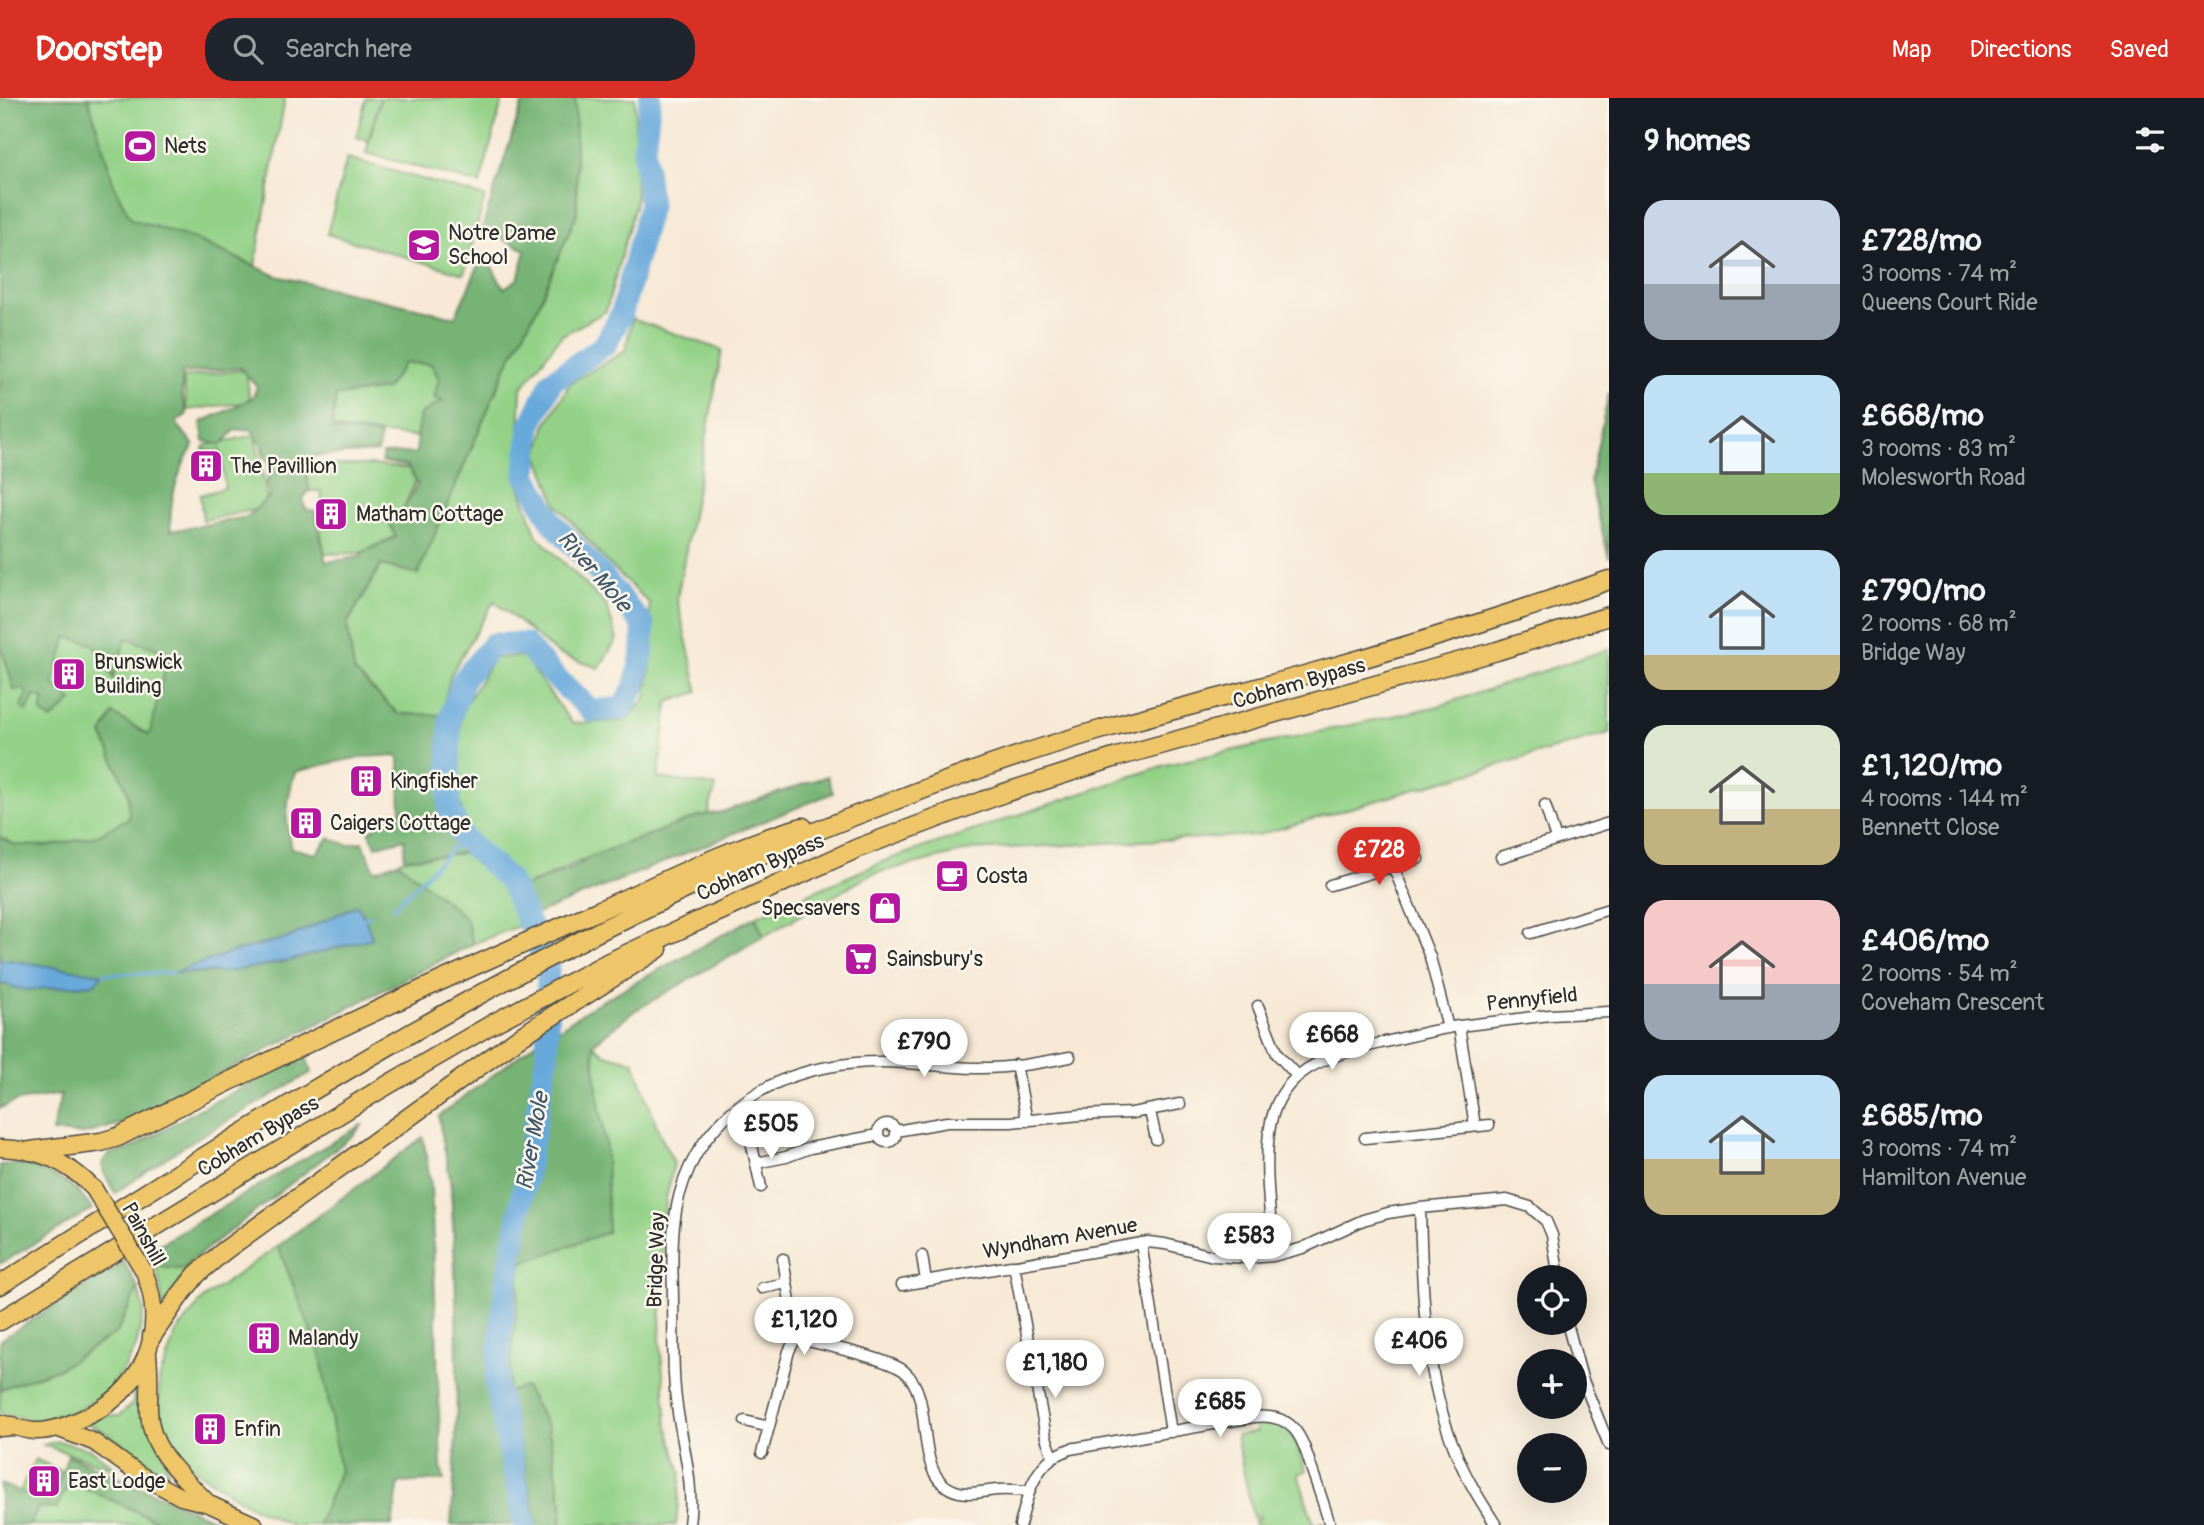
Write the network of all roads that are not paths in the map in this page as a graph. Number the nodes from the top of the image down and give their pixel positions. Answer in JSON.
{"nodes":[{"id":1,"x":1609,"y":580,"type":"edge"},
{"id":2,"x":1609,"y":616,"type":"edge"},
{"id":3,"x":1545,"y":805,"type":"dead end"},
{"id":4,"x":1609,"y":823,"type":"edge"},
{"id":5,"x":1556,"y":839,"type":"junction"},
{"id":6,"x":1502,"y":857,"type":"dead end"},
{"id":7,"x":1418,"y":859,"type":"dead end"},
{"id":8,"x":1393,"y":866,"type":"junction"},
{"id":9,"x":1330,"y":885,"type":"dead end"},
{"id":10,"x":1609,"y":909,"type":"edge"},
{"id":11,"x":598,"y":921,"type":"junction"},
{"id":12,"x":1531,"y":933,"type":"dead end"},
{"id":13,"x":613,"y":968,"type":"junction"},
{"id":14,"x":1258,"y":1006,"type":"dead end"},
{"id":15,"x":1609,"y":1012,"type":"edge"},
{"id":16,"x":1460,"y":1026,"type":"junction"},
{"id":17,"x":1448,"y":1028,"type":"junction"},
{"id":18,"x":1070,"y":1057,"type":"dead end"},
{"id":19,"x":1016,"y":1065,"type":"junction"},
{"id":20,"x":1297,"y":1076,"type":"junction"},
{"id":21,"x":1180,"y":1104,"type":"dead end"},
{"id":22,"x":1150,"y":1111,"type":"junction"},
{"id":23,"x":1027,"y":1121,"type":"junction"},
{"id":24,"x":1489,"y":1125,"type":"dead end"},
{"id":25,"x":1475,"y":1126,"type":"junction"},
{"id":26,"x":1156,"y":1139,"type":"dead end"},
{"id":27,"x":1365,"y":1139,"type":"dead end"},
{"id":28,"x":751,"y":1141,"type":"dead end"},
{"id":29,"x":1,"y":1147,"type":"edge"},
{"id":30,"x":30,"y":1151,"type":"junction"},
{"id":31,"x":756,"y":1163,"type":"junction"},
{"id":32,"x":761,"y":1187,"type":"dead end"},
{"id":33,"x":1420,"y":1208,"type":"junction"},
{"id":34,"x":1141,"y":1243,"type":"junction"},
{"id":35,"x":922,"y":1256,"type":"dead end"},
{"id":36,"x":1273,"y":1256,"type":"junction"},
{"id":37,"x":783,"y":1259,"type":"dead end"},
{"id":38,"x":1014,"y":1265,"type":"junction"},
{"id":39,"x":1556,"y":1265,"type":"edge"},
{"id":40,"x":926,"y":1281,"type":"junction"},
{"id":41,"x":787,"y":1283,"type":"junction"},
{"id":42,"x":0,"y":1285,"type":"edge"},
{"id":43,"x":902,"y":1285,"type":"dead end"},
{"id":44,"x":762,"y":1287,"type":"dead end"},
{"id":45,"x":0,"y":1321,"type":"edge"},
{"id":46,"x":1570,"y":1335,"type":"edge"},
{"id":47,"x":796,"y":1338,"type":"junction"},
{"id":48,"x":150,"y":1345,"type":"junction"},
{"id":49,"x":745,"y":1421,"type":"dead end"},
{"id":50,"x":4,"y":1425,"type":"edge"},
{"id":51,"x":769,"y":1427,"type":"junction"},
{"id":52,"x":57,"y":1428,"type":"junction"},
{"id":53,"x":1171,"y":1432,"type":"junction"},
{"id":54,"x":1609,"y":1445,"type":"edge"},
{"id":55,"x":762,"y":1453,"type":"dead end"},
{"id":56,"x":1053,"y":1457,"type":"junction"},
{"id":57,"x":1029,"y":1491,"type":"junction"},
{"id":58,"x":209,"y":1504,"type":"junction"},
{"id":59,"x":1494,"y":1522,"type":"edge"},
{"id":60,"x":255,"y":1525,"type":"edge"},
{"id":61,"x":689,"y":1525,"type":"edge"},
{"id":62,"x":1020,"y":1525,"type":"edge"},
{"id":63,"x":1330,"y":1525,"type":"edge"},
{"id":64,"x":1481,"y":1525,"type":"edge"}],
"edges":[{"from":1,"to":11,"type":"highway","name":"Cobham Bypass"},
{"from":2,"to":13,"type":"highway","name":"Cobham Bypass"},
{"from":3,"to":5,"type":"street"},
{"from":4,"to":5,"type":"street"},
{"from":5,"to":6,"type":"street"},
{"from":7,"to":8,"type":"street"},
{"from":8,"to":9,"type":"street"},
{"from":8,"to":17,"type":"street"},
{"from":10,"to":12,"type":"street"},
{"from":11,"to":30,"type":"highway"},
{"from":11,"to":42,"type":"highway","name":"Cobham Bypass"},
{"from":13,"to":45,"type":"highway","name":"Cobham Bypass"},
{"from":13,"to":48,"type":"highway"},
{"from":14,"to":20,"type":"street"},
{"from":15,"to":16,"type":"street","name":"Pennyfield"},
{"from":16,"to":17,"type":"street","name":"Pennyfield"},
{"from":16,"to":25,"type":"street"},
{"from":17,"to":20,"type":"street","name":"Pennyfield"},
{"from":18,"to":19,"type":"street","name":"Bridge Way"},
{"from":19,"to":23,"type":"street"},
{"from":19,"to":61,"type":"street","name":"Bridge Way"},
{"from":20,"to":36,"type":"street"},
{"from":21,"to":22,"type":"street"},
{"from":22,"to":23,"type":"street"},
{"from":22,"to":26,"type":"street"},
{"from":23,"to":31,"type":"street"},
{"from":24,"to":25,"type":"street"},
{"from":25,"to":27,"type":"street"},
{"from":28,"to":31,"type":"street"},
{"from":29,"to":30,"type":"main road","name":"Painshill"},
{"from":30,"to":48,"type":"main road","name":"Painshill","bridge":true},
{"from":31,"to":32,"type":"street"},
{"from":33,"to":36,"type":"street","name":"Wyndham Avenue"},
{"from":33,"to":39,"type":"street","name":"Wyndham Avenue"},
{"from":33,"to":59,"type":"street"},
{"from":34,"to":36,"type":"street","name":"Wyndham Avenue"},
{"from":34,"to":38,"type":"street","name":"Wyndham Avenue"},
{"from":34,"to":53,"type":"street"},
{"from":35,"to":40,"type":"street"},
{"from":37,"to":41,"type":"street"},
{"from":38,"to":40,"type":"street","name":"Wyndham Avenue"},
{"from":38,"to":56,"type":"street"},
{"from":40,"to":43,"type":"street","name":"Wyndham Avenue"},
{"from":41,"to":44,"type":"street"},
{"from":41,"to":47,"type":"street"},
{"from":46,"to":54,"type":"street"},
{"from":47,"to":51,"type":"street"},
{"from":47,"to":57,"type":"street"},
{"from":48,"to":52,"type":"main road"},
{"from":48,"to":58,"type":"main road","name":"Painshill"},
{"from":49,"to":51,"type":"street"},
{"from":50,"to":52,"type":"main road"},
{"from":51,"to":55,"type":"street"},
{"from":52,"to":58,"type":"main road"},
{"from":53,"to":56,"type":"street"},
{"from":53,"to":63,"type":"street"},
{"from":56,"to":57,"type":"street"},
{"from":57,"to":62,"type":"street"},
{"from":58,"to":60,"type":"main road"},
{"from":59,"to":64,"type":"street"}]}
